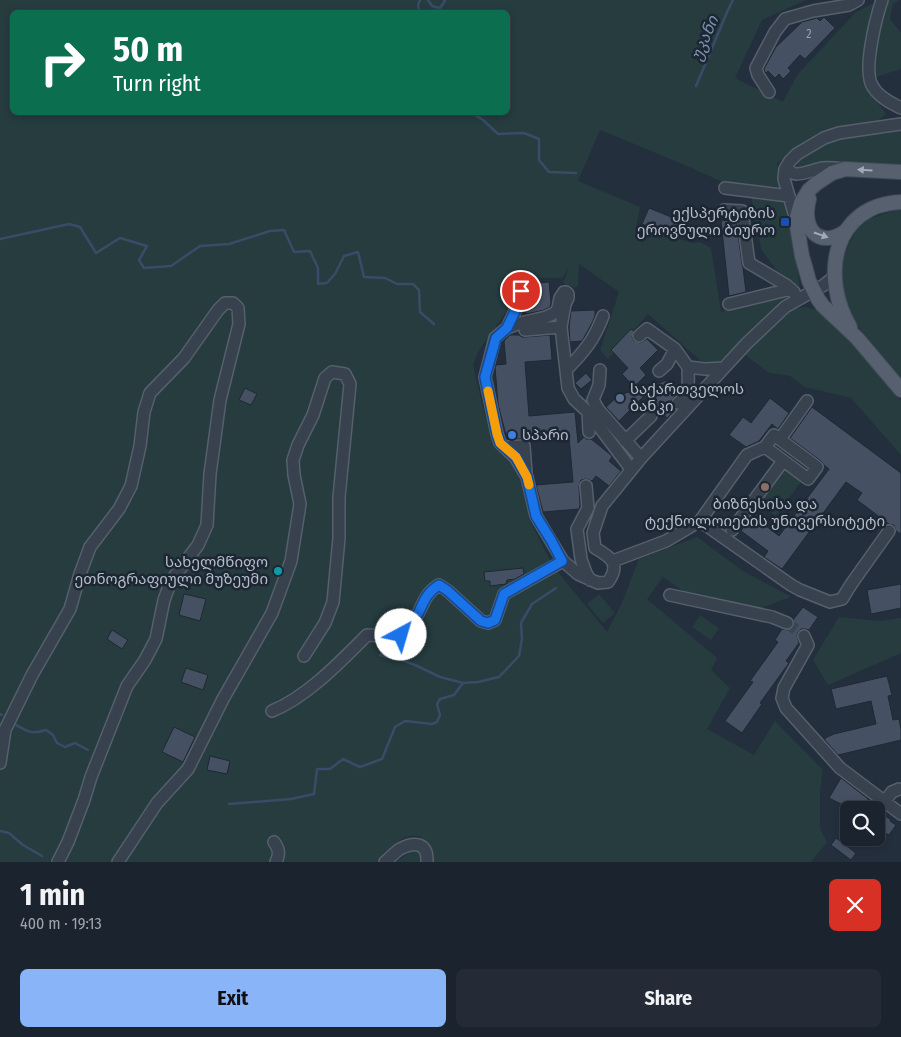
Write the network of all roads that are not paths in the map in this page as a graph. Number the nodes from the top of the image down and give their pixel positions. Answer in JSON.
{"nodes":[{"id":1,"x":858,"y":0,"type":"edge"},
{"id":2,"x":882,"y":0,"type":"edge"},
{"id":3,"x":769,"y":92,"type":"dead end"},
{"id":4,"x":901,"y":108,"type":"edge"},
{"id":5,"x":901,"y":124,"type":"edge"},
{"id":6,"x":787,"y":166,"type":"junction"},
{"id":7,"x":844,"y":169,"type":"junction"},
{"id":8,"x":886,"y":171,"type":"junction"},
{"id":9,"x":901,"y":172,"type":"edge"},
{"id":10,"x":806,"y":173,"type":"junction"},
{"id":11,"x":901,"y":179,"type":"edge"},
{"id":12,"x":817,"y":183,"type":"junction"},
{"id":13,"x":725,"y":188,"type":"dead end"},
{"id":14,"x":901,"y":193,"type":"edge"},
{"id":15,"x":789,"y":196,"type":"junction"},
{"id":16,"x":895,"y":202,"type":"edge"},
{"id":17,"x":724,"y":210,"type":"dead end"},
{"id":18,"x":796,"y":220,"type":"junction"},
{"id":19,"x":846,"y":231,"type":"junction"},
{"id":20,"x":834,"y":277,"type":"junction"},
{"id":21,"x":791,"y":289,"type":"junction"},
{"id":22,"x":521,"y":291,"type":"dead end"},
{"id":23,"x":814,"y":291,"type":"junction"},
{"id":24,"x":798,"y":300,"type":"junction"},
{"id":25,"x":729,"y":304,"type":"dead end"},
{"id":26,"x":823,"y":306,"type":"junction"},
{"id":27,"x":603,"y":316,"type":"dead end"},
{"id":28,"x":561,"y":327,"type":"junction"},
{"id":29,"x":507,"y":328,"type":"junction"},
{"id":30,"x":525,"y":330,"type":"dead end"},
{"id":31,"x":639,"y":336,"type":"dead end"},
{"id":32,"x":856,"y":338,"type":"junction"},
{"id":33,"x":675,"y":349,"type":"junction"},
{"id":34,"x":687,"y":365,"type":"junction"},
{"id":35,"x":722,"y":368,"type":"junction"},
{"id":36,"x":566,"y":370,"type":"junction"},
{"id":37,"x":600,"y":370,"type":"dead end"},
{"id":38,"x":901,"y":390,"type":"edge"},
{"id":39,"x":807,"y":401,"type":"dead end"},
{"id":40,"x":678,"y":403,"type":"dead end"},
{"id":41,"x":588,"y":412,"type":"junction"},
{"id":42,"x":651,"y":416,"type":"dead end"},
{"id":43,"x":589,"y":432,"type":"dead end"},
{"id":44,"x":780,"y":439,"type":"junction"},
{"id":45,"x":625,"y":440,"type":"junction"},
{"id":46,"x":765,"y":447,"type":"junction"},
{"id":47,"x":640,"y":458,"type":"junction"},
{"id":48,"x":783,"y":461,"type":"junction"},
{"id":49,"x":632,"y":469,"type":"junction"},
{"id":50,"x":586,"y":486,"type":"dead end"},
{"id":51,"x":700,"y":521,"type":"junction"},
{"id":52,"x":732,"y":530,"type":"dead end"},
{"id":53,"x":889,"y":531,"type":"dead end"},
{"id":54,"x":562,"y":561,"type":"junction"},
{"id":55,"x":613,"y":561,"type":"junction"},
{"id":56,"x":590,"y":580,"type":"junction"},
{"id":57,"x":670,"y":595,"type":"dead end"},
{"id":58,"x":787,"y":623,"type":"tunnel mouth"},
{"id":59,"x":804,"y":636,"type":"dead end"},
{"id":60,"x":304,"y":656,"type":"dead end"},
{"id":61,"x":272,"y":711,"type":"dead end"},
{"id":62,"x":0,"y":763,"type":"edge"},
{"id":63,"x":899,"y":789,"type":"dead end"},
{"id":64,"x":883,"y":801,"type":"edge"},
{"id":65,"x":885,"y":801,"type":"edge"},
{"id":66,"x":885,"y":803,"type":"edge"},
{"id":67,"x":901,"y":814,"type":"edge"},
{"id":68,"x":274,"y":842,"type":"dead end"},
{"id":69,"x":58,"y":862,"type":"edge"},
{"id":70,"x":118,"y":862,"type":"edge"},
{"id":71,"x":276,"y":862,"type":"edge"},
{"id":72,"x":385,"y":862,"type":"edge"},
{"id":73,"x":427,"y":862,"type":"edge"}],
"edges":[{"from":1,"to":3,"type":"street"},
{"from":2,"to":4,"type":"street"},
{"from":5,"to":6,"type":"street"},
{"from":6,"to":10,"type":"street"},
{"from":6,"to":15,"type":"street"},
{"from":8,"to":7,"type":"main road","one_way":true},
{"from":7,"to":10,"type":"street"},
{"from":7,"to":12,"type":"main road"},
{"from":8,"to":9,"type":"main road"},
{"from":8,"to":11,"type":"main road"},
{"from":10,"to":15,"type":"street"},
{"from":12,"to":18,"type":"main road"},
{"from":12,"to":19,"type":"main road","one_way":true},
{"from":13,"to":15,"type":"street"},
{"from":14,"to":16,"type":"main road"},
{"from":15,"to":18,"type":"street"},
{"from":16,"to":19,"type":"main road"},
{"from":17,"to":21,"type":"street"},
{"from":18,"to":23,"type":"main road"},
{"from":19,"to":20,"type":"main road"},
{"from":20,"to":23,"type":"street"},
{"from":20,"to":32,"type":"main road"},
{"from":21,"to":24,"type":"street"},
{"from":21,"to":25,"type":"street"},
{"from":22,"to":29,"type":"street"},
{"from":23,"to":24,"type":"street"},
{"from":23,"to":26,"type":"main road"},
{"from":24,"to":26,"type":"street"},
{"from":24,"to":35,"type":"street"},
{"from":26,"to":32,"type":"main road"},
{"from":27,"to":36,"type":"street"},
{"from":28,"to":29,"type":"street"},
{"from":28,"to":30,"type":"street"},
{"from":28,"to":36,"type":"street"},
{"from":29,"to":54,"type":"street"},
{"from":31,"to":33,"type":"street"},
{"from":32,"to":38,"type":"main road"},
{"from":33,"to":34,"type":"street"},
{"from":33,"to":34,"type":"street"},
{"from":34,"to":35,"type":"street"},
{"from":34,"to":40,"type":"street"},
{"from":35,"to":47,"type":"street"},
{"from":36,"to":41,"type":"street"},
{"from":37,"to":45,"type":"street"},
{"from":39,"to":44,"type":"street"},
{"from":41,"to":43,"type":"street"},
{"from":41,"to":49,"type":"street"},
{"from":42,"to":45,"type":"street"},
{"from":44,"to":46,"type":"street"},
{"from":44,"to":48,"type":"street"},
{"from":45,"to":47,"type":"street"},
{"from":46,"to":48,"type":"street"},
{"from":46,"to":51,"type":"street"},
{"from":47,"to":49,"type":"street"},
{"from":48,"to":52,"type":"street"},
{"from":49,"to":55,"type":"street"},
{"from":50,"to":56,"type":"street"},
{"from":51,"to":53,"type":"street"},
{"from":51,"to":55,"type":"street"},
{"from":54,"to":56,"type":"street"},
{"from":54,"to":61,"type":"street"},
{"from":55,"to":56,"type":"street"},
{"from":57,"to":58,"type":"street"},
{"from":59,"to":64,"type":"street"},
{"from":60,"to":70,"type":"street"},
{"from":62,"to":69,"type":"street"},
{"from":63,"to":65,"type":"street"},
{"from":66,"to":67,"type":"street"},
{"from":68,"to":71,"type":"street"},
{"from":72,"to":73,"type":"street"}]}
